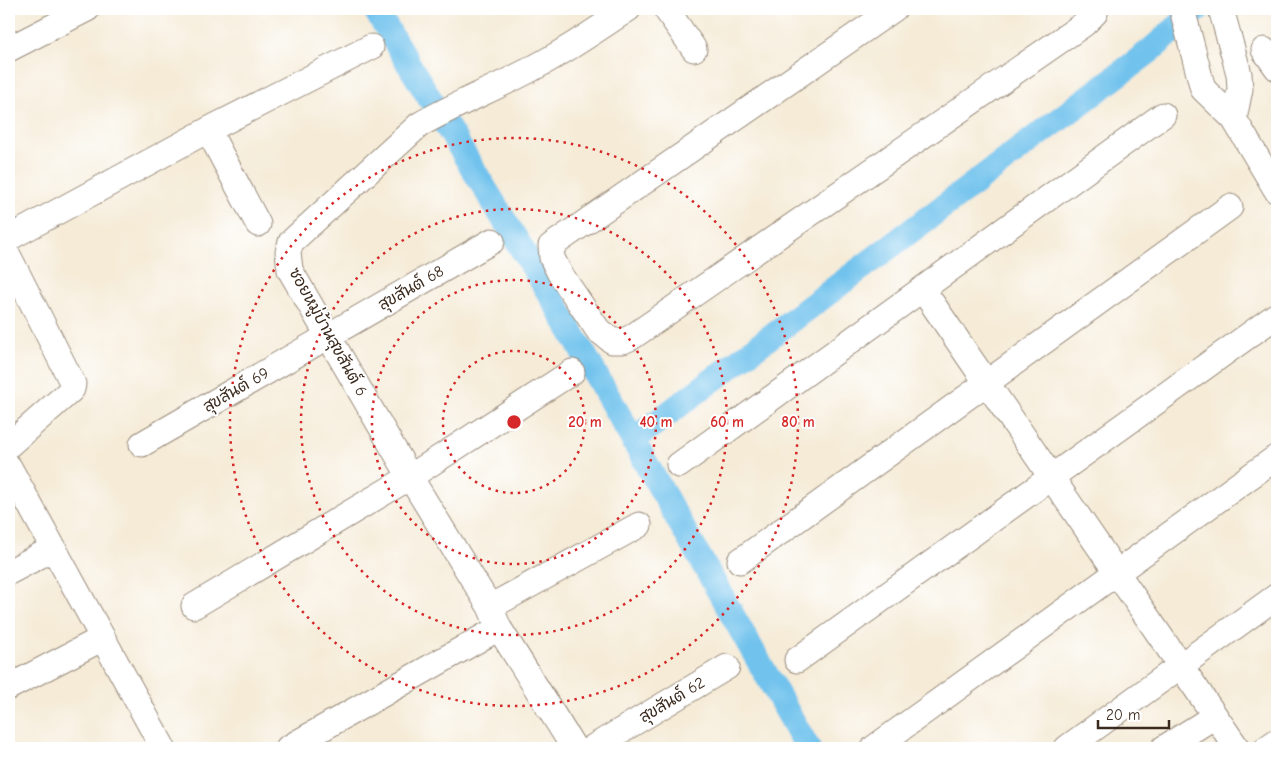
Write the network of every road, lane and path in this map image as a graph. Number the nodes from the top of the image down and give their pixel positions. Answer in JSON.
{"nodes":[{"id":1,"x":87,"y":9,"type":"edge"},
{"id":2,"x":628,"y":9,"type":"edge"},
{"id":3,"x":666,"y":9,"type":"edge"},
{"id":4,"x":894,"y":9,"type":"edge"},
{"id":5,"x":1096,"y":9,"type":"edge"},
{"id":6,"x":1182,"y":9,"type":"edge"},
{"id":7,"x":1221,"y":9,"type":"edge"},
{"id":8,"x":371,"y":47,"type":"dead end"},
{"id":9,"x":694,"y":48,"type":"dead end"},
{"id":10,"x":9,"y":50,"type":"edge"},
{"id":11,"x":1164,"y":115,"type":"dead end"},
{"id":12,"x":1234,"y":119,"type":"junction"},
{"id":13,"x":208,"y":130,"type":"junction"},
{"id":14,"x":1277,"y":190,"type":"edge"},
{"id":15,"x":1230,"y":208,"type":"dead end"},
{"id":16,"x":258,"y":224,"type":"dead end"},
{"id":17,"x":9,"y":238,"type":"edge"},
{"id":18,"x":492,"y":241,"type":"dead end"},
{"id":19,"x":9,"y":257,"type":"edge"},
{"id":20,"x":923,"y":290,"type":"junction"},
{"id":21,"x":1277,"y":315,"type":"edge"},
{"id":22,"x":329,"y":336,"type":"junction"},
{"id":23,"x":572,"y":372,"type":"dead end"},
{"id":24,"x":986,"y":383,"type":"junction"},
{"id":25,"x":142,"y":444,"type":"dead end"},
{"id":26,"x":9,"y":445,"type":"edge"},
{"id":27,"x":1277,"y":457,"type":"edge"},
{"id":28,"x":678,"y":465,"type":"dead end"},
{"id":29,"x":9,"y":467,"type":"edge"},
{"id":30,"x":410,"y":477,"type":"junction"},
{"id":31,"x":1051,"y":478,"type":"junction"},
{"id":32,"x":638,"y":524,"type":"dead end"},
{"id":33,"x":54,"y":548,"type":"junction"},
{"id":34,"x":740,"y":561,"type":"dead end"},
{"id":35,"x":9,"y":572,"type":"edge"},
{"id":36,"x":1117,"y":573,"type":"junction"},
{"id":37,"x":1277,"y":596,"type":"edge"},
{"id":38,"x":194,"y":606,"type":"dead end"},
{"id":39,"x":495,"y":617,"type":"junction"},
{"id":40,"x":103,"y":638,"type":"junction"},
{"id":41,"x":797,"y":660,"type":"dead end"},
{"id":42,"x":1181,"y":666,"type":"junction"},
{"id":43,"x":726,"y":667,"type":"dead end"},
{"id":44,"x":9,"y":687,"type":"edge"},
{"id":45,"x":1215,"y":716,"type":"junction"},
{"id":46,"x":1277,"y":740,"type":"edge"},
{"id":47,"x":163,"y":748,"type":"edge"},
{"id":48,"x":288,"y":748,"type":"edge"},
{"id":49,"x":574,"y":748,"type":"edge"},
{"id":50,"x":592,"y":748,"type":"edge"},
{"id":51,"x":874,"y":748,"type":"edge"},
{"id":52,"x":1067,"y":748,"type":"edge"},
{"id":53,"x":1164,"y":748,"type":"edge"},
{"id":54,"x":1237,"y":748,"type":"edge"},
{"id":55,"x":1267,"y":748,"type":"edge"}],
"edges":[{"from":1,"to":10,"type":"street"},
{"from":2,"to":22,"type":"street","name":"ซอยหมู่บ้านสุขสันต์ 6"},
{"from":3,"to":9,"type":"street"},
{"from":4,"to":5,"type":"street"},
{"from":6,"to":12,"type":"street"},
{"from":7,"to":12,"type":"street"},
{"from":8,"to":13,"type":"street"},
{"from":11,"to":20,"type":"street"},
{"from":12,"to":14,"type":"street"},
{"from":13,"to":16,"type":"street"},
{"from":13,"to":17,"type":"street"},
{"from":15,"to":24,"type":"street"},
{"from":18,"to":22,"type":"street","name":"สุขสันต์ 68"},
{"from":19,"to":26,"type":"street"},
{"from":20,"to":24,"type":"street"},
{"from":20,"to":28,"type":"street"},
{"from":21,"to":31,"type":"street"},
{"from":22,"to":25,"type":"street","name":"สุขสันต์ 69"},
{"from":22,"to":30,"type":"street","name":"ซอยหมู่บ้านสุขสันต์ 6"},
{"from":23,"to":30,"type":"street"},
{"from":24,"to":31,"type":"street"},
{"from":24,"to":34,"type":"street"},
{"from":27,"to":36,"type":"street"},
{"from":29,"to":33,"type":"street"},
{"from":30,"to":38,"type":"street"},
{"from":30,"to":39,"type":"street","name":"ซอยหมู่บ้านสุขสันต์ 6"},
{"from":31,"to":36,"type":"street"},
{"from":31,"to":41,"type":"street"},
{"from":32,"to":39,"type":"street"},
{"from":33,"to":35,"type":"street"},
{"from":33,"to":40,"type":"street"},
{"from":36,"to":42,"type":"street"},
{"from":36,"to":51,"type":"street"},
{"from":37,"to":42,"type":"street"},
{"from":39,"to":48,"type":"street"},
{"from":39,"to":49,"type":"street","name":"ซอยหมู่บ้านสุขสันต์ 6"},
{"from":40,"to":44,"type":"street"},
{"from":40,"to":47,"type":"street"},
{"from":42,"to":45,"type":"street"},
{"from":42,"to":52,"type":"street"},
{"from":43,"to":50,"type":"street","name":"สุขสันต์ 62"},
{"from":45,"to":53,"type":"street"},
{"from":45,"to":54,"type":"street"},
{"from":46,"to":55,"type":"street"}]}
